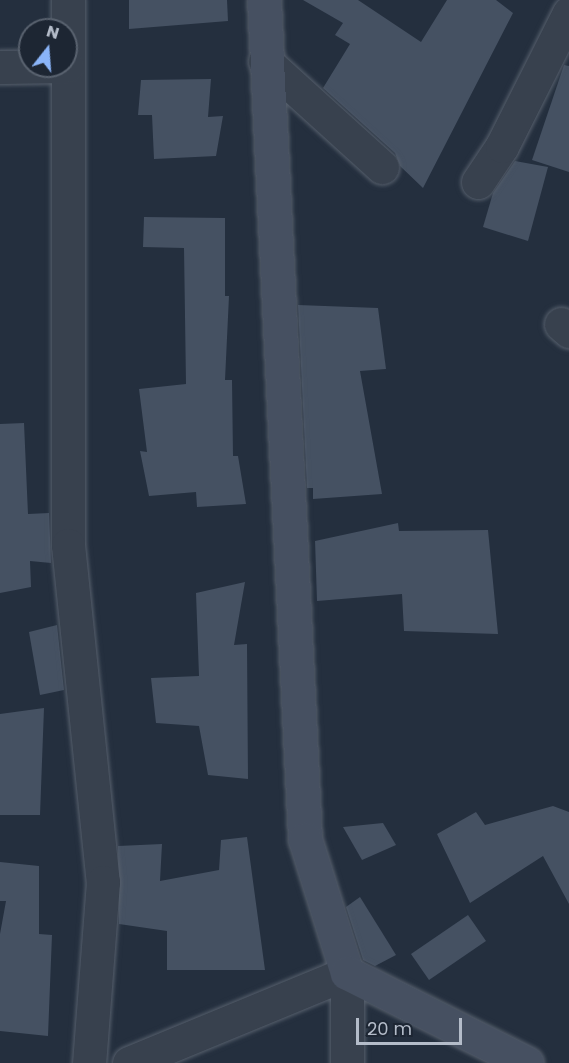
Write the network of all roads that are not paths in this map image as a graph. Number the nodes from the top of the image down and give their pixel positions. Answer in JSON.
{"nodes":[{"id":1,"x":68,"y":0,"type":"edge"},
{"id":2,"x":264,"y":0,"type":"edge"},
{"id":3,"x":569,"y":13,"type":"edge"},
{"id":4,"x":68,"y":18,"type":"edge"},
{"id":5,"x":265,"y":61,"type":"junction"},
{"id":6,"x":18,"y":67,"type":"edge"},
{"id":7,"x":0,"y":68,"type":"edge"},
{"id":8,"x":67,"y":78,"type":"edge"},
{"id":9,"x":382,"y":167,"type":"dead end"},
{"id":10,"x":478,"y":182,"type":"dead end"},
{"id":11,"x":347,"y":973,"type":"junction"},
{"id":12,"x":89,"y":1063,"type":"edge"},
{"id":13,"x":129,"y":1063,"type":"edge"},
{"id":14,"x":347,"y":1063,"type":"edge"},
{"id":15,"x":527,"y":1063,"type":"edge"}],
"edges":[{"from":1,"to":4,"type":"street"},
{"from":2,"to":5,"type":"main road"},
{"from":3,"to":10,"type":"street"},
{"from":5,"to":9,"type":"street"},
{"from":5,"to":11,"type":"main road"},
{"from":6,"to":7,"type":"street"},
{"from":8,"to":12,"type":"street"},
{"from":11,"to":13,"type":"street"},
{"from":11,"to":14,"type":"street"},
{"from":11,"to":15,"type":"main road"}]}
